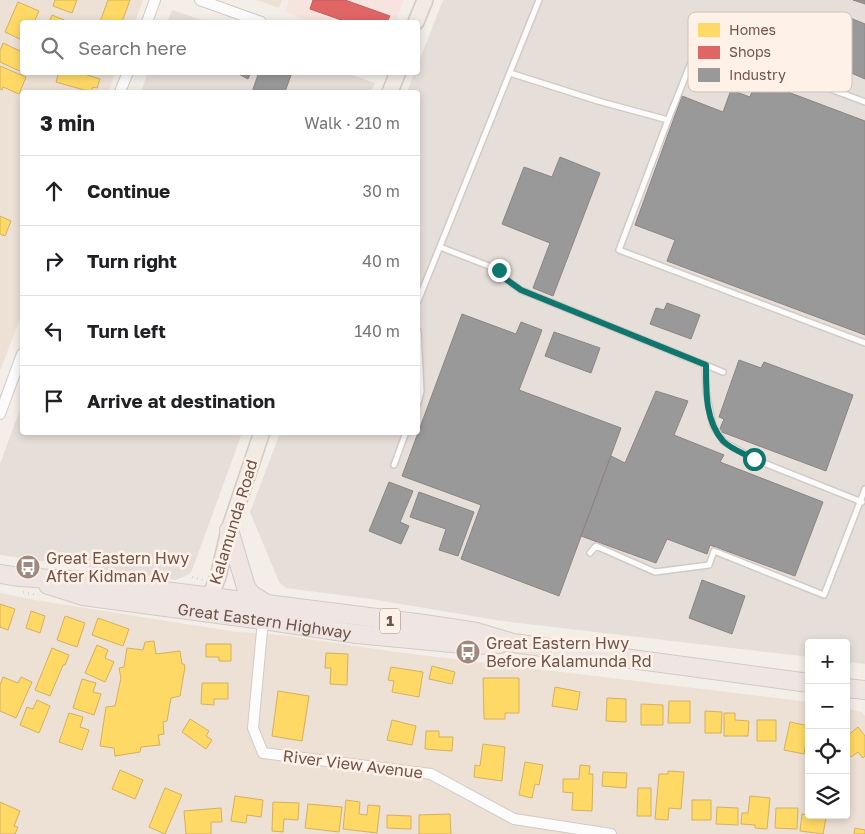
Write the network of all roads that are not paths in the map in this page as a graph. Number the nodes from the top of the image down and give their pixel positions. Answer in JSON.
{"nodes":[{"id":1,"x":155,"y":0,"type":"edge"},
{"id":2,"x":200,"y":0,"type":"edge"},
{"id":3,"x":425,"y":0,"type":"edge"},
{"id":4,"x":539,"y":0,"type":"edge"},
{"id":5,"x":148,"y":20,"type":"edge"},
{"id":6,"x":255,"y":20,"type":"edge"},
{"id":7,"x":417,"y":20,"type":"edge"},
{"id":8,"x":688,"y":70,"type":"edge"},
{"id":9,"x":510,"y":73,"type":"junction"},
{"id":10,"x":127,"y":75,"type":"edge"},
{"id":11,"x":396,"y":75,"type":"edge"},
{"id":12,"x":121,"y":90,"type":"edge"},
{"id":13,"x":391,"y":90,"type":"edge"},
{"id":14,"x":838,"y":92,"type":"edge"},
{"id":15,"x":865,"y":102,"type":"edge"},
{"id":16,"x":668,"y":120,"type":"junction"},
{"id":17,"x":440,"y":247,"type":"junction"},
{"id":18,"x":420,"y":296,"type":"edge"},
{"id":19,"x":865,"y":343,"type":"edge"},
{"id":20,"x":20,"y":359,"type":"edge"},
{"id":21,"x":706,"y":365,"type":"junction"},
{"id":22,"x":420,"y":371,"type":"edge"},
{"id":23,"x":723,"y":372,"type":"dead end"},
{"id":24,"x":420,"y":395,"type":"edge"},
{"id":25,"x":0,"y":414,"type":"edge"},
{"id":26,"x":261,"y":435,"type":"edge"},
{"id":27,"x":405,"y":435,"type":"edge"},
{"id":28,"x":394,"y":465,"type":"dead end"},
{"id":29,"x":865,"y":489,"type":"edge"},
{"id":30,"x":863,"y":501,"type":"edge"},
{"id":31,"x":229,"y":530,"type":"junction"},
{"id":32,"x":590,"y":552,"type":"dead end"},
{"id":33,"x":0,"y":574,"type":"edge"},
{"id":34,"x":208,"y":604,"type":"junction"},
{"id":35,"x":264,"y":618,"type":"junction"},
{"id":36,"x":805,"y":682,"type":"edge"},
{"id":37,"x":850,"y":688,"type":"edge"},
{"id":38,"x":865,"y":690,"type":"edge"},
{"id":39,"x":611,"y":834,"type":"edge"}],
"edges":[{"from":1,"to":5,"type":"street"},
{"from":2,"to":6,"type":"street"},
{"from":3,"to":7,"type":"main road"},
{"from":4,"to":9,"type":"lane"},
{"from":8,"to":16,"type":"lane"},
{"from":9,"to":16,"type":"lane"},
{"from":9,"to":17,"type":"lane"},
{"from":10,"to":12,"type":"street"},
{"from":11,"to":13,"type":"main road"},
{"from":14,"to":15,"type":"lane"},
{"from":16,"to":19,"type":"lane"},
{"from":17,"to":18,"type":"lane"},
{"from":17,"to":21,"type":"lane"},
{"from":20,"to":25,"type":"street"},
{"from":21,"to":23,"type":"lane"},
{"from":21,"to":30,"type":"lane"},
{"from":22,"to":24,"type":"lane"},
{"from":26,"to":31,"type":"main road","name":"Kalamunda Road"},
{"from":27,"to":28,"type":"lane"},
{"from":29,"to":30,"type":"lane"},
{"from":30,"to":32,"type":"lane"},
{"from":31,"to":34,"type":"main road","name":"Kalamunda Road"},
{"from":31,"to":35,"type":"highway"},
{"from":33,"to":34,"type":"highway","name":"Great Eastern Highway","number":"1"},
{"from":34,"to":35,"type":"highway","name":"Great Eastern Highway","number":"1"},
{"from":35,"to":36,"type":"highway","name":"Great Eastern Highway","number":"1"},
{"from":35,"to":39,"type":"street","name":"River View Avenue"},
{"from":37,"to":38,"type":"highway"}]}
